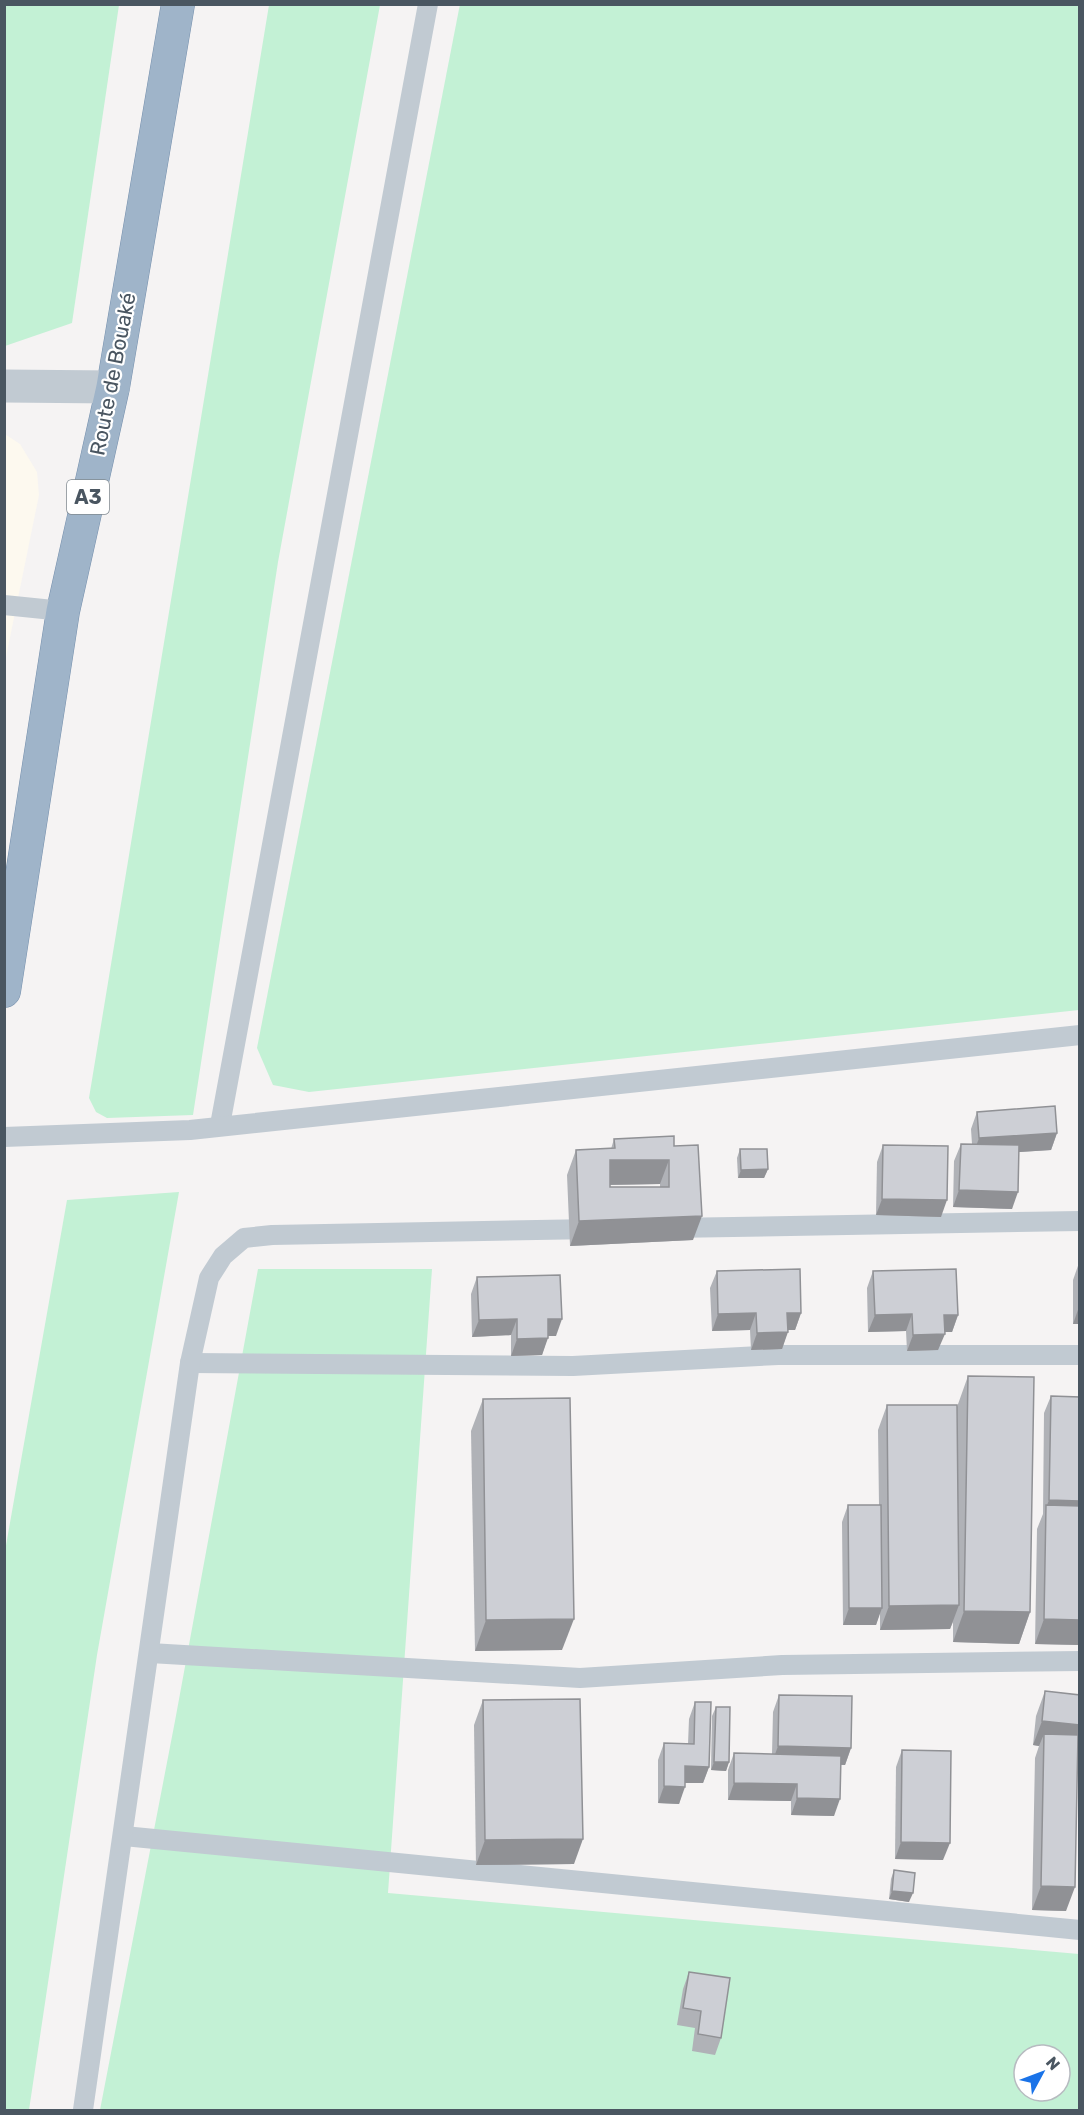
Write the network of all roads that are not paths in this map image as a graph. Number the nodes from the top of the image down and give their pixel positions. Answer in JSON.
{"nodes":[{"id":1,"x":178,"y":4,"type":"edge"},
{"id":2,"x":428,"y":4,"type":"edge"},
{"id":3,"x":4,"y":386,"type":"edge"},
{"id":4,"x":113,"y":387,"type":"junction"},
{"id":5,"x":4,"y":605,"type":"edge"},
{"id":6,"x":63,"y":611,"type":"junction"},
{"id":7,"x":13,"y":881,"type":"edge"},
{"id":8,"x":4,"y":991,"type":"edge"},
{"id":9,"x":1080,"y":1035,"type":"edge"},
{"id":10,"x":220,"y":1125,"type":"junction"},
{"id":11,"x":4,"y":1137,"type":"edge"},
{"id":12,"x":1080,"y":1221,"type":"edge"},
{"id":13,"x":652,"y":1228,"type":"edge"},
{"id":14,"x":616,"y":1229,"type":"edge"},
{"id":15,"x":1080,"y":1355,"type":"edge"},
{"id":16,"x":190,"y":1363,"type":"junction"},
{"id":17,"x":150,"y":1653,"type":"junction"},
{"id":18,"x":1080,"y":1661,"type":"edge"},
{"id":19,"x":123,"y":1836,"type":"junction"},
{"id":20,"x":1080,"y":1930,"type":"edge"},
{"id":21,"x":83,"y":2110,"type":"edge"}],
"edges":[{"from":1,"to":4,"type":"highway","name":"Route de Bouaké","number":"A3"},
{"from":2,"to":10,"type":"lane"},
{"from":3,"to":4,"type":"street"},
{"from":4,"to":6,"type":"highway","name":"Route de Bouaké","number":"A3"},
{"from":5,"to":6,"type":"lane"},
{"from":6,"to":7,"type":"highway","name":"Route de Bouaké","number":"A3"},
{"from":7,"to":8,"type":"highway","name":"Route de Bouaké","number":"A3"},
{"from":9,"to":10,"type":"lane"},
{"from":10,"to":11,"type":"lane"},
{"from":12,"to":13,"type":"lane"},
{"from":14,"to":16,"type":"lane"},
{"from":15,"to":16,"type":"lane"},
{"from":16,"to":17,"type":"lane"},
{"from":17,"to":18,"type":"lane"},
{"from":17,"to":19,"type":"lane"},
{"from":19,"to":20,"type":"lane"},
{"from":19,"to":21,"type":"lane"}]}
